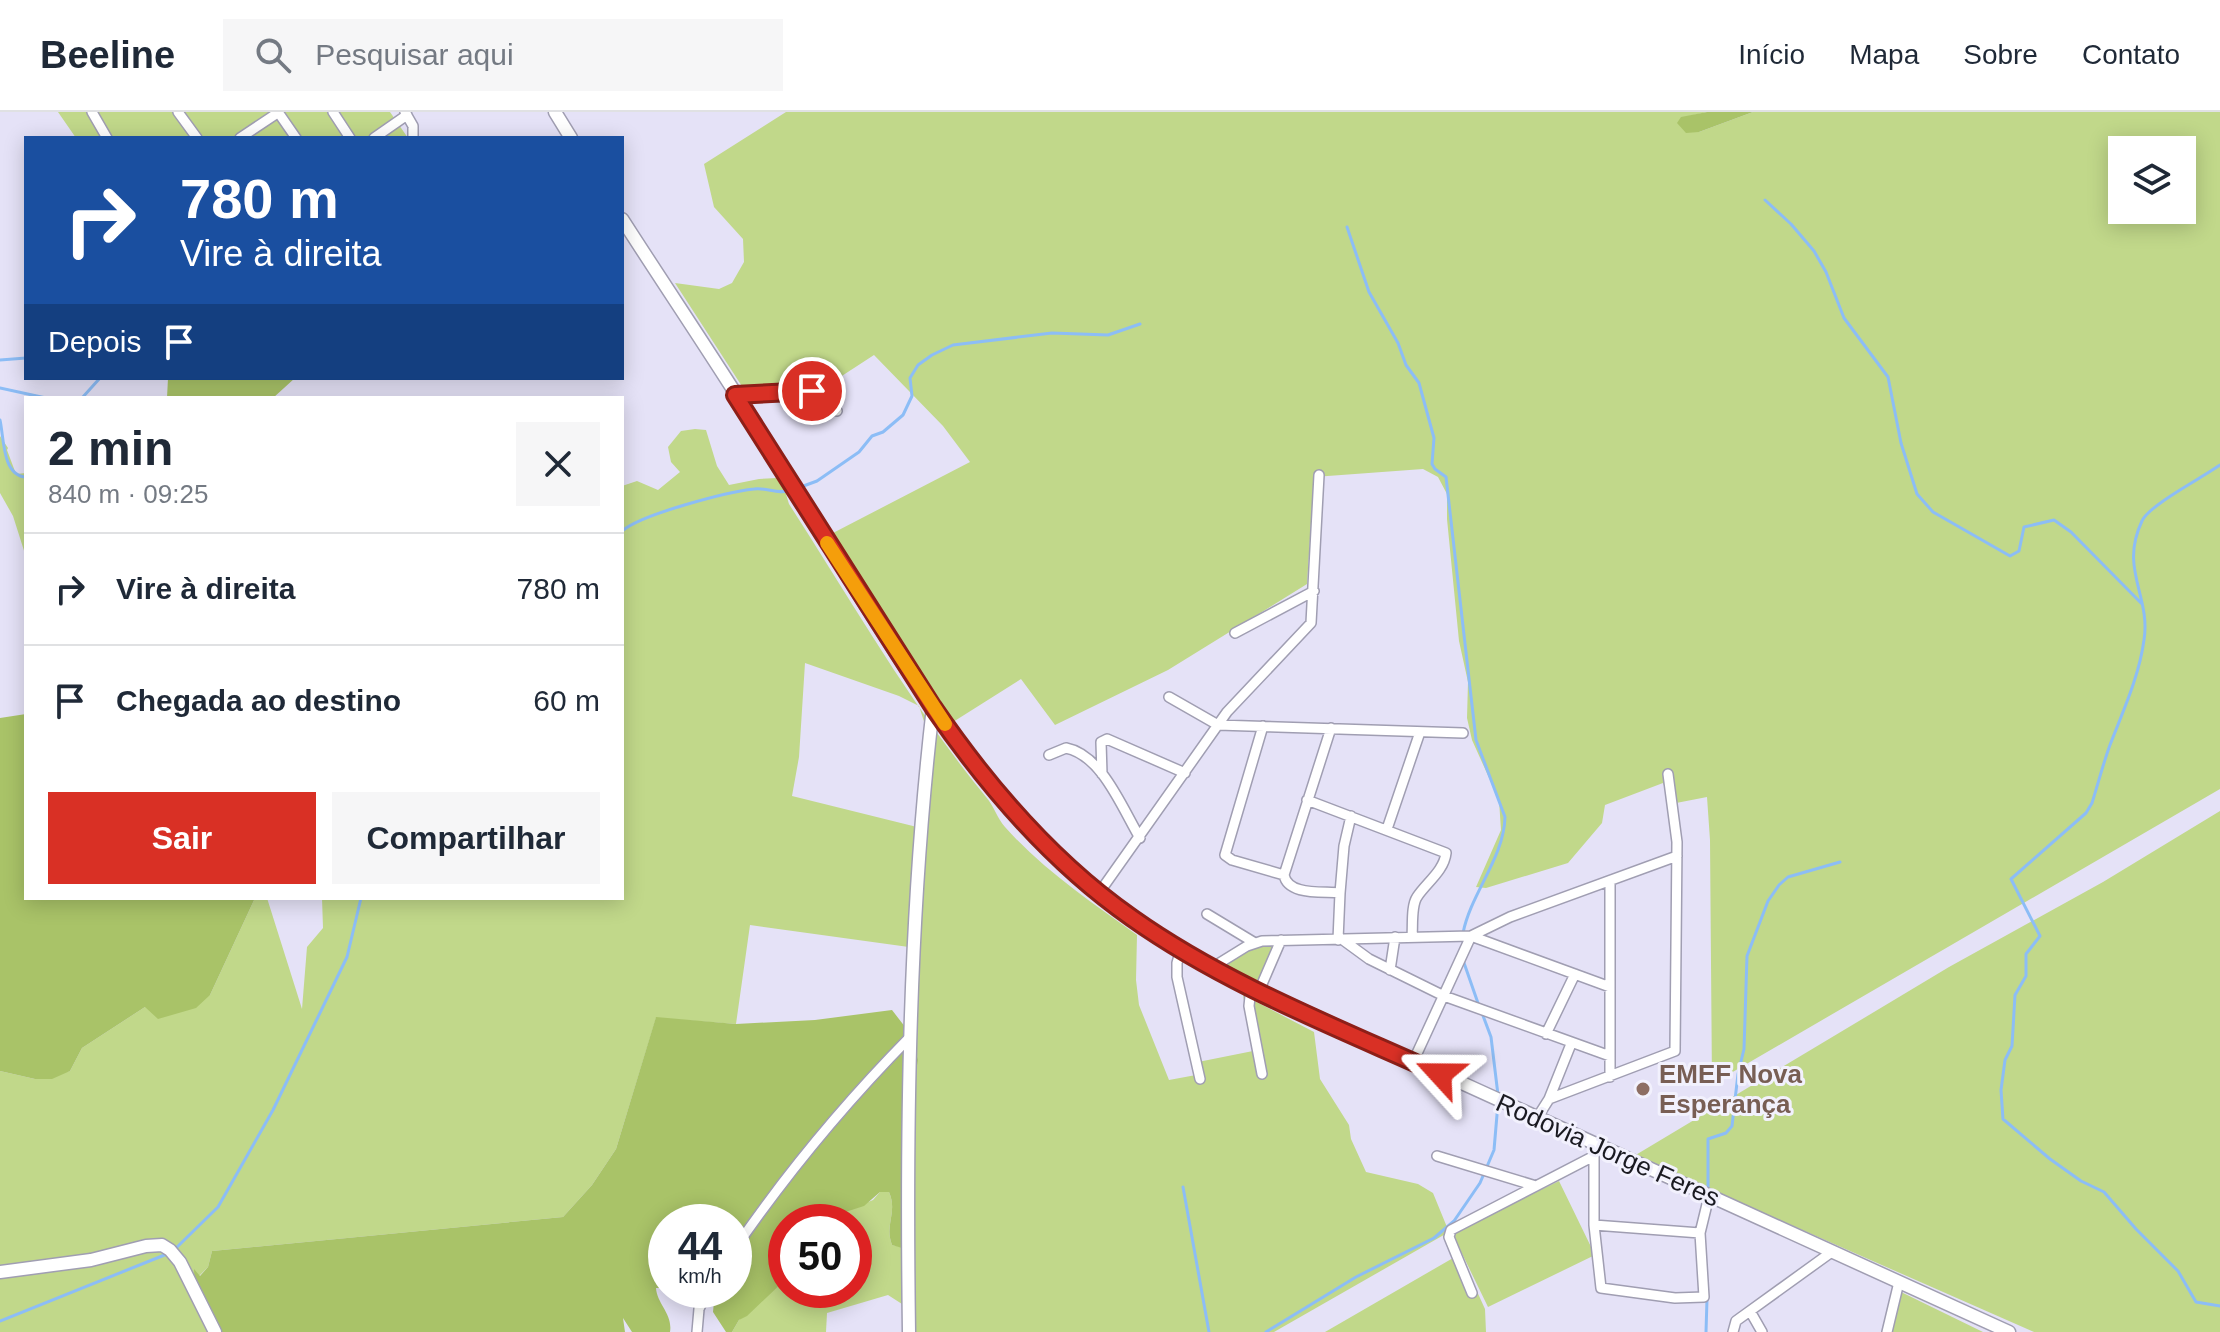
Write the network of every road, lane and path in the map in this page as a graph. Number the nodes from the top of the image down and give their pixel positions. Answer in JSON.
{"nodes":[{"id":1,"x":92,"y":112,"type":"edge"},
{"id":2,"x":178,"y":112,"type":"edge"},
{"id":3,"x":278,"y":112,"type":"edge"},
{"id":4,"x":333,"y":112,"type":"edge"},
{"id":5,"x":555,"y":112,"type":"edge"},
{"id":6,"x":406,"y":114,"type":"edge"},
{"id":7,"x":106,"y":136,"type":"edge"},
{"id":8,"x":196,"y":136,"type":"edge"},
{"id":9,"x":243,"y":136,"type":"edge"},
{"id":10,"x":295,"y":136,"type":"edge"},
{"id":11,"x":349,"y":136,"type":"edge"},
{"id":12,"x":377,"y":136,"type":"edge"},
{"id":13,"x":413,"y":136,"type":"edge"},
{"id":14,"x":567,"y":136,"type":"edge"},
{"id":15,"x":624,"y":222,"type":"edge"},
{"id":16,"x":735,"y":395,"type":"junction"},
{"id":17,"x":837,"y":411,"type":"dead end"},
{"id":18,"x":1319,"y":475,"type":"dead end"},
{"id":19,"x":1314,"y":591,"type":"junction"},
{"id":20,"x":1235,"y":633,"type":"dead end"},
{"id":21,"x":1169,"y":697,"type":"dead end"},
{"id":22,"x":933,"y":707,"type":"junction"},
{"id":23,"x":1218,"y":725,"type":"junction"},
{"id":24,"x":1263,"y":726,"type":"junction"},
{"id":25,"x":1331,"y":728,"type":"junction"},
{"id":26,"x":1420,"y":732,"type":"junction"},
{"id":27,"x":1463,"y":733,"type":"dead end"},
{"id":28,"x":1049,"y":755,"type":"dead end"},
{"id":29,"x":1185,"y":773,"type":"junction"},
{"id":30,"x":1102,"y":774,"type":"junction"},
{"id":31,"x":1668,"y":774,"type":"dead end"},
{"id":32,"x":1307,"y":800,"type":"junction"},
{"id":33,"x":1351,"y":816,"type":"junction"},
{"id":34,"x":1387,"y":829,"type":"junction"},
{"id":35,"x":1140,"y":838,"type":"junction"},
{"id":36,"x":1677,"y":856,"type":"junction"},
{"id":37,"x":1284,"y":875,"type":"junction"},
{"id":38,"x":1610,"y":881,"type":"junction"},
{"id":39,"x":1099,"y":893,"type":"junction"},
{"id":40,"x":1340,"y":893,"type":"junction"},
{"id":41,"x":1207,"y":914,"type":"dead end"},
{"id":42,"x":1412,"y":936,"type":"junction"},
{"id":43,"x":1471,"y":936,"type":"junction"},
{"id":44,"x":1395,"y":937,"type":"junction"},
{"id":45,"x":1281,"y":940,"type":"junction"},
{"id":46,"x":1340,"y":940,"type":"junction"},
{"id":47,"x":1255,"y":943,"type":"junction"},
{"id":48,"x":1181,"y":949,"type":"junction"},
{"id":49,"x":1213,"y":967,"type":"junction"},
{"id":50,"x":1390,"y":970,"type":"junction"},
{"id":51,"x":1575,"y":974,"type":"junction"},
{"id":52,"x":1610,"y":987,"type":"junction"},
{"id":53,"x":1255,"y":989,"type":"junction"},
{"id":54,"x":1444,"y":996,"type":"junction"},
{"id":55,"x":1546,"y":1034,"type":"junction"},
{"id":56,"x":911,"y":1036,"type":"junction"},
{"id":57,"x":1571,"y":1044,"type":"junction"},
{"id":58,"x":1610,"y":1056,"type":"junction"},
{"id":59,"x":1413,"y":1062,"type":"junction"},
{"id":60,"x":1262,"y":1074,"type":"dead end"},
{"id":61,"x":1610,"y":1077,"type":"junction"},
{"id":62,"x":1200,"y":1079,"type":"dead end"},
{"id":63,"x":1549,"y":1099,"type":"junction"},
{"id":64,"x":1537,"y":1118,"type":"junction"},
{"id":65,"x":1594,"y":1150,"type":"junction"},
{"id":66,"x":1437,"y":1156,"type":"dead end"},
{"id":67,"x":1536,"y":1186,"type":"junction"},
{"id":68,"x":1709,"y":1196,"type":"junction"},
{"id":69,"x":1594,"y":1225,"type":"junction"},
{"id":70,"x":752,"y":1226,"type":"edge"},
{"id":71,"x":1700,"y":1233,"type":"junction"},
{"id":72,"x":1833,"y":1251,"type":"junction"},
{"id":73,"x":0,"y":1272,"type":"edge"},
{"id":74,"x":1899,"y":1282,"type":"junction"},
{"id":75,"x":1472,"y":1293,"type":"dead end"},
{"id":76,"x":699,"y":1308,"type":"edge"},
{"id":77,"x":1750,"y":1311,"type":"junction"},
{"id":78,"x":215,"y":1332,"type":"edge"},
{"id":79,"x":697,"y":1332,"type":"edge"},
{"id":80,"x":909,"y":1332,"type":"edge"},
{"id":81,"x":1733,"y":1332,"type":"edge"},
{"id":82,"x":1762,"y":1332,"type":"edge"},
{"id":83,"x":1887,"y":1332,"type":"edge"},
{"id":84,"x":2009,"y":1332,"type":"edge"}],
"edges":[{"from":1,"to":7,"type":"street"},
{"from":2,"to":8,"type":"street"},
{"from":3,"to":9,"type":"street"},
{"from":3,"to":10,"type":"street"},
{"from":4,"to":11,"type":"street"},
{"from":5,"to":14,"type":"main road"},
{"from":6,"to":12,"type":"street"},
{"from":6,"to":13,"type":"street"},
{"from":15,"to":16,"type":"main road","name":"Rodovia Jorge Feres"},
{"from":16,"to":17,"type":"street"},
{"from":16,"to":22,"type":"main road","name":"Rodovia Jorge Feres"},
{"from":18,"to":19,"type":"street"},
{"from":19,"to":20,"type":"street"},
{"from":19,"to":23,"type":"street"},
{"from":21,"to":23,"type":"street"},
{"from":22,"to":39,"type":"main road","name":"Rodovia Jorge Feres"},
{"from":22,"to":56,"type":"main road"},
{"from":23,"to":24,"type":"street"},
{"from":23,"to":29,"type":"street"},
{"from":24,"to":25,"type":"street"},
{"from":24,"to":37,"type":"street"},
{"from":25,"to":26,"type":"street"},
{"from":25,"to":32,"type":"street"},
{"from":26,"to":27,"type":"street"},
{"from":26,"to":34,"type":"street"},
{"from":28,"to":30,"type":"street"},
{"from":29,"to":30,"type":"street"},
{"from":29,"to":35,"type":"street"},
{"from":30,"to":35,"type":"street"},
{"from":31,"to":36,"type":"street"},
{"from":32,"to":33,"type":"street"},
{"from":32,"to":37,"type":"street"},
{"from":33,"to":34,"type":"street"},
{"from":33,"to":40,"type":"street"},
{"from":34,"to":42,"type":"street"},
{"from":35,"to":39,"type":"street"},
{"from":36,"to":38,"type":"street"},
{"from":36,"to":61,"type":"street"},
{"from":37,"to":40,"type":"street"},
{"from":38,"to":43,"type":"street"},
{"from":38,"to":52,"type":"street"},
{"from":39,"to":48,"type":"main road","name":"Rodovia Jorge Feres"},
{"from":40,"to":46,"type":"street"},
{"from":41,"to":47,"type":"street"},
{"from":42,"to":43,"type":"street"},
{"from":42,"to":44,"type":"street"},
{"from":43,"to":51,"type":"street"},
{"from":43,"to":54,"type":"street"},
{"from":44,"to":46,"type":"street"},
{"from":44,"to":50,"type":"street"},
{"from":45,"to":46,"type":"street"},
{"from":45,"to":47,"type":"street"},
{"from":45,"to":53,"type":"street"},
{"from":46,"to":50,"type":"street"},
{"from":47,"to":49,"type":"street"},
{"from":48,"to":49,"type":"main road","name":"Rodovia Jorge Feres"},
{"from":48,"to":62,"type":"street"},
{"from":49,"to":53,"type":"main road","name":"Rodovia Jorge Feres"},
{"from":50,"to":54,"type":"street"},
{"from":51,"to":52,"type":"street"},
{"from":51,"to":55,"type":"street"},
{"from":52,"to":58,"type":"street"},
{"from":53,"to":59,"type":"main road","name":"Rodovia Jorge Feres"},
{"from":53,"to":60,"type":"street"},
{"from":54,"to":55,"type":"street"},
{"from":54,"to":59,"type":"street"},
{"from":55,"to":57,"type":"street"},
{"from":56,"to":70,"type":"street"},
{"from":56,"to":80,"type":"main road"},
{"from":57,"to":58,"type":"street"},
{"from":57,"to":63,"type":"street"},
{"from":58,"to":61,"type":"street"},
{"from":59,"to":64,"type":"main road","name":"Rodovia Jorge Feres"},
{"from":61,"to":63,"type":"street"},
{"from":63,"to":64,"type":"street"},
{"from":64,"to":65,"type":"main road","name":"Rodovia Jorge Feres"},
{"from":65,"to":67,"type":"street"},
{"from":65,"to":68,"type":"main road","name":"Rodovia Jorge Feres"},
{"from":65,"to":69,"type":"street"},
{"from":66,"to":67,"type":"street"},
{"from":67,"to":75,"type":"street"},
{"from":68,"to":71,"type":"street"},
{"from":68,"to":72,"type":"main road","name":"Rodovia Jorge Feres"},
{"from":69,"to":71,"type":"street"},
{"from":69,"to":71,"type":"street"},
{"from":72,"to":74,"type":"main road","name":"Rodovia Jorge Feres"},
{"from":72,"to":77,"type":"street"},
{"from":73,"to":78,"type":"main road"},
{"from":74,"to":83,"type":"street"},
{"from":74,"to":84,"type":"main road","name":"Rodovia Jorge Feres"},
{"from":76,"to":79,"type":"street"},
{"from":77,"to":81,"type":"street"},
{"from":77,"to":82,"type":"street"}]}
